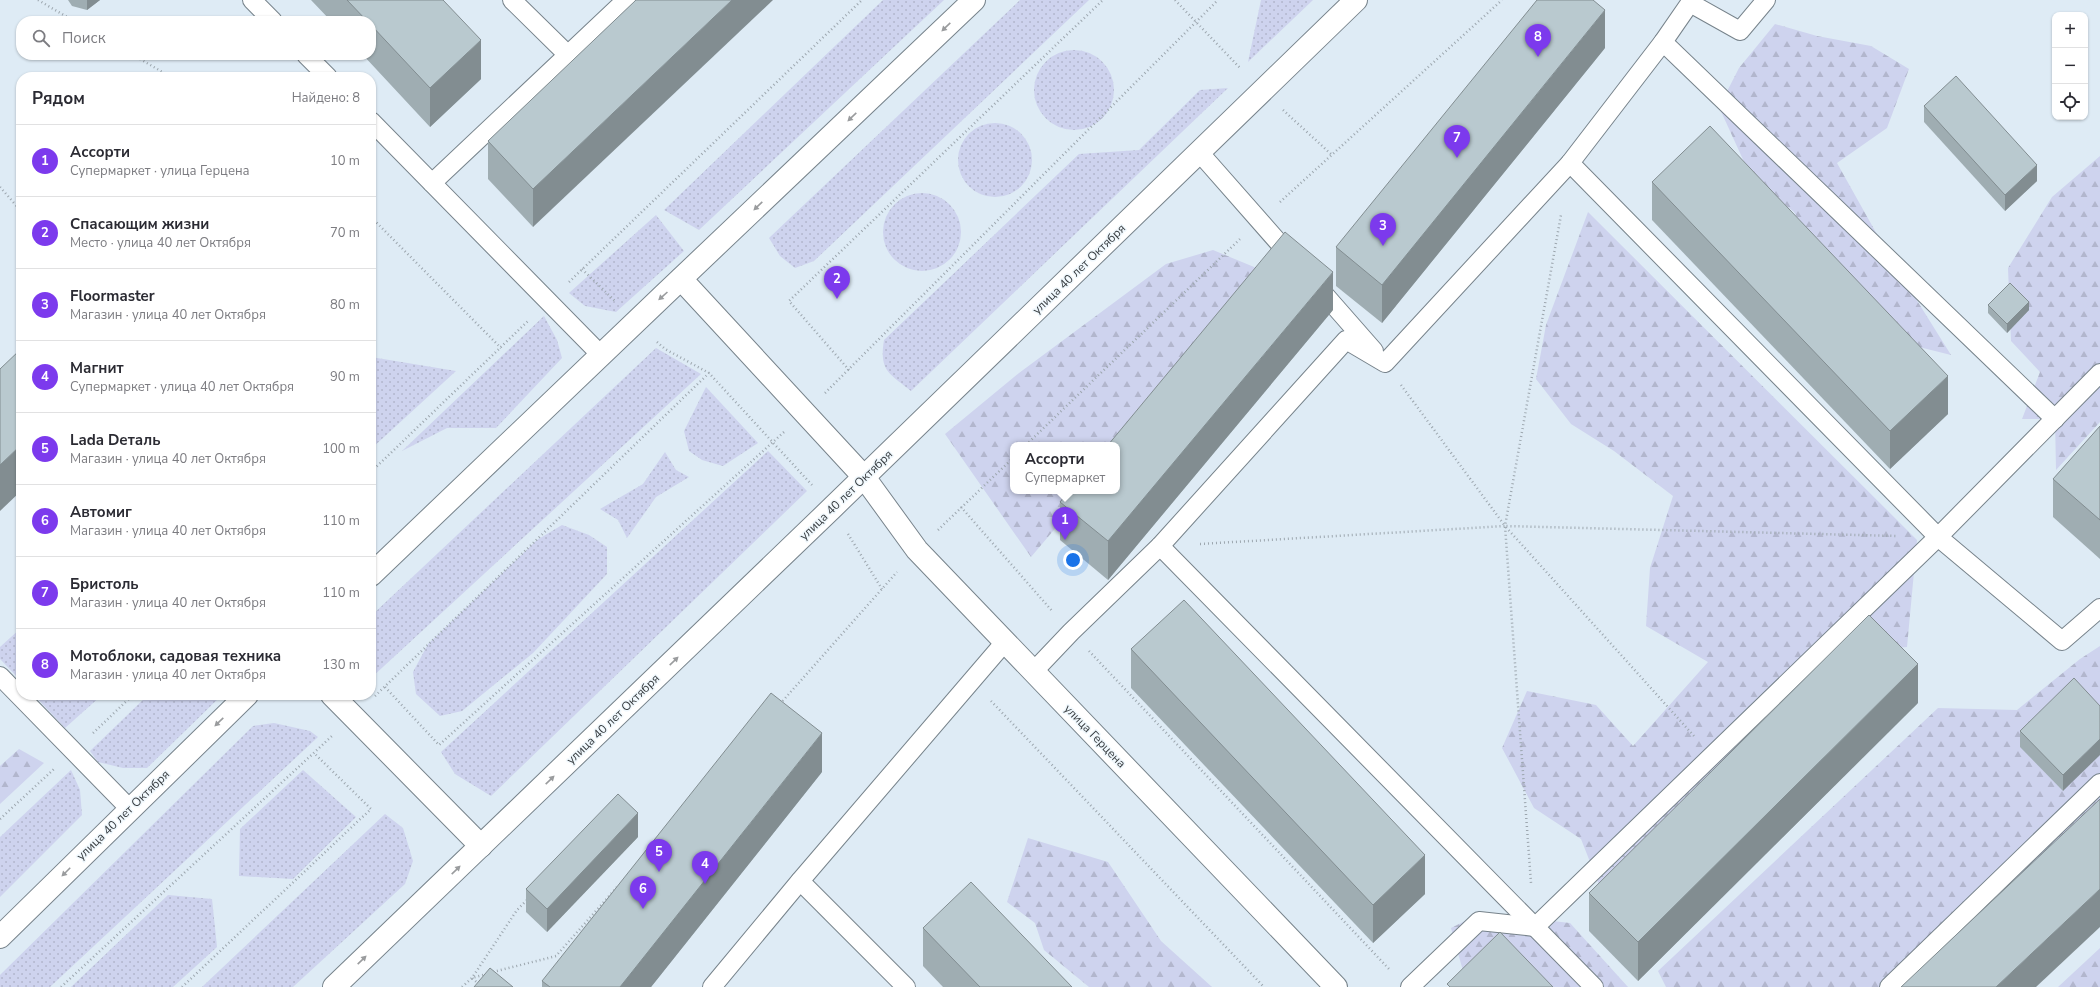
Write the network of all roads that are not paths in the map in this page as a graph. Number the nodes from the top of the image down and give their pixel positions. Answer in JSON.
{"nodes":[{"id":1,"x":252,"y":0,"type":"edge"},
{"id":2,"x":512,"y":0,"type":"edge"},
{"id":3,"x":626,"y":0,"type":"edge"},
{"id":4,"x":974,"y":0,"type":"edge"},
{"id":5,"x":1356,"y":0,"type":"edge"},
{"id":6,"x":1766,"y":0,"type":"edge"},
{"id":7,"x":1688,"y":2,"type":"edge"},
{"id":8,"x":268,"y":16,"type":"edge"},
{"id":9,"x":1663,"y":42,"type":"junction"},
{"id":10,"x":567,"y":54,"type":"junction"},
{"id":11,"x":311,"y":60,"type":"edge"},
{"id":12,"x":323,"y":72,"type":"edge"},
{"id":13,"x":376,"y":125,"type":"edge"},
{"id":14,"x":1199,"y":152,"type":"junction"},
{"id":15,"x":1570,"y":163,"type":"junction"},
{"id":16,"x":432,"y":183,"type":"junction"},
{"id":17,"x":681,"y":280,"type":"junction"},
{"id":18,"x":600,"y":354,"type":"junction"},
{"id":19,"x":1385,"y":363,"type":"junction"},
{"id":20,"x":2100,"y":373,"type":"edge"},
{"id":21,"x":2055,"y":419,"type":"junction"},
{"id":22,"x":864,"y":477,"type":"junction"},
{"id":23,"x":1938,"y":537,"type":"junction"},
{"id":24,"x":1160,"y":546,"type":"junction"},
{"id":25,"x":376,"y":570,"type":"edge"},
{"id":26,"x":2100,"y":608,"type":"edge"},
{"id":27,"x":1004,"y":642,"type":"junction"},
{"id":28,"x":1033,"y":672,"type":"junction"},
{"id":29,"x":0,"y":676,"type":"edge"},
{"id":30,"x":16,"y":692,"type":"edge"},
{"id":31,"x":24,"y":700,"type":"edge"},
{"id":32,"x":242,"y":700,"type":"edge"},
{"id":33,"x":337,"y":700,"type":"edge"},
{"id":34,"x":2100,"y":782,"type":"edge"},
{"id":35,"x":130,"y":808,"type":"junction"},
{"id":36,"x":481,"y":846,"type":"junction"},
{"id":37,"x":800,"y":881,"type":"junction"},
{"id":38,"x":1534,"y":927,"type":"junction"},
{"id":39,"x":0,"y":937,"type":"edge"},
{"id":40,"x":334,"y":987,"type":"edge"},
{"id":41,"x":712,"y":987,"type":"edge"},
{"id":42,"x":906,"y":987,"type":"edge"},
{"id":43,"x":1336,"y":987,"type":"edge"},
{"id":44,"x":1410,"y":987,"type":"edge"},
{"id":45,"x":1594,"y":987,"type":"edge"},
{"id":46,"x":1889,"y":987,"type":"edge"}],
"edges":[{"from":1,"to":8,"type":"lane"},
{"from":2,"to":10,"type":"lane"},
{"from":3,"to":10,"type":"lane"},
{"from":4,"to":17,"type":"street","one_way":true},
{"from":5,"to":14,"type":"street","name":"улица 40 лет Октября"},
{"from":6,"to":7,"type":"lane"},
{"from":7,"to":9,"type":"lane"},
{"from":9,"to":15,"type":"lane"},
{"from":9,"to":21,"type":"lane"},
{"from":10,"to":16,"type":"lane"},
{"from":11,"to":12,"type":"lane"},
{"from":13,"to":16,"type":"lane"},
{"from":14,"to":19,"type":"lane"},
{"from":14,"to":22,"type":"street","name":"улица 40 лет Октября"},
{"from":15,"to":19,"type":"lane"},
{"from":15,"to":23,"type":"lane"},
{"from":16,"to":18,"type":"lane"},
{"from":17,"to":18,"type":"street","one_way":true},
{"from":17,"to":22,"type":"street","name":"улица Герцена"},
{"from":18,"to":25,"type":"street"},
{"from":19,"to":24,"type":"lane"},
{"from":20,"to":21,"type":"lane"},
{"from":21,"to":23,"type":"lane"},
{"from":22,"to":27,"type":"street","name":"улица Герцена"},
{"from":36,"to":22,"type":"street","name":"улица 40 лет Октября","one_way":true},
{"from":23,"to":26,"type":"lane"},
{"from":23,"to":38,"type":"lane"},
{"from":24,"to":28,"type":"lane"},
{"from":24,"to":38,"type":"lane"},
{"from":27,"to":28,"type":"street","name":"улица Герцена"},
{"from":27,"to":37,"type":"lane"},
{"from":28,"to":43,"type":"street","name":"улица Герцена"},
{"from":29,"to":30,"type":"lane"},
{"from":31,"to":35,"type":"lane"},
{"from":32,"to":35,"type":"street","name":"улица 40 лет Октября","one_way":true},
{"from":33,"to":36,"type":"street"},
{"from":34,"to":46,"type":"lane"},
{"from":35,"to":39,"type":"street","name":"улица 40 лет Октября","one_way":true},
{"from":40,"to":36,"type":"street","name":"улица 40 лет Октября","one_way":true},
{"from":37,"to":41,"type":"lane"},
{"from":37,"to":42,"type":"lane"},
{"from":38,"to":44,"type":"lane"},
{"from":38,"to":45,"type":"lane"}]}
